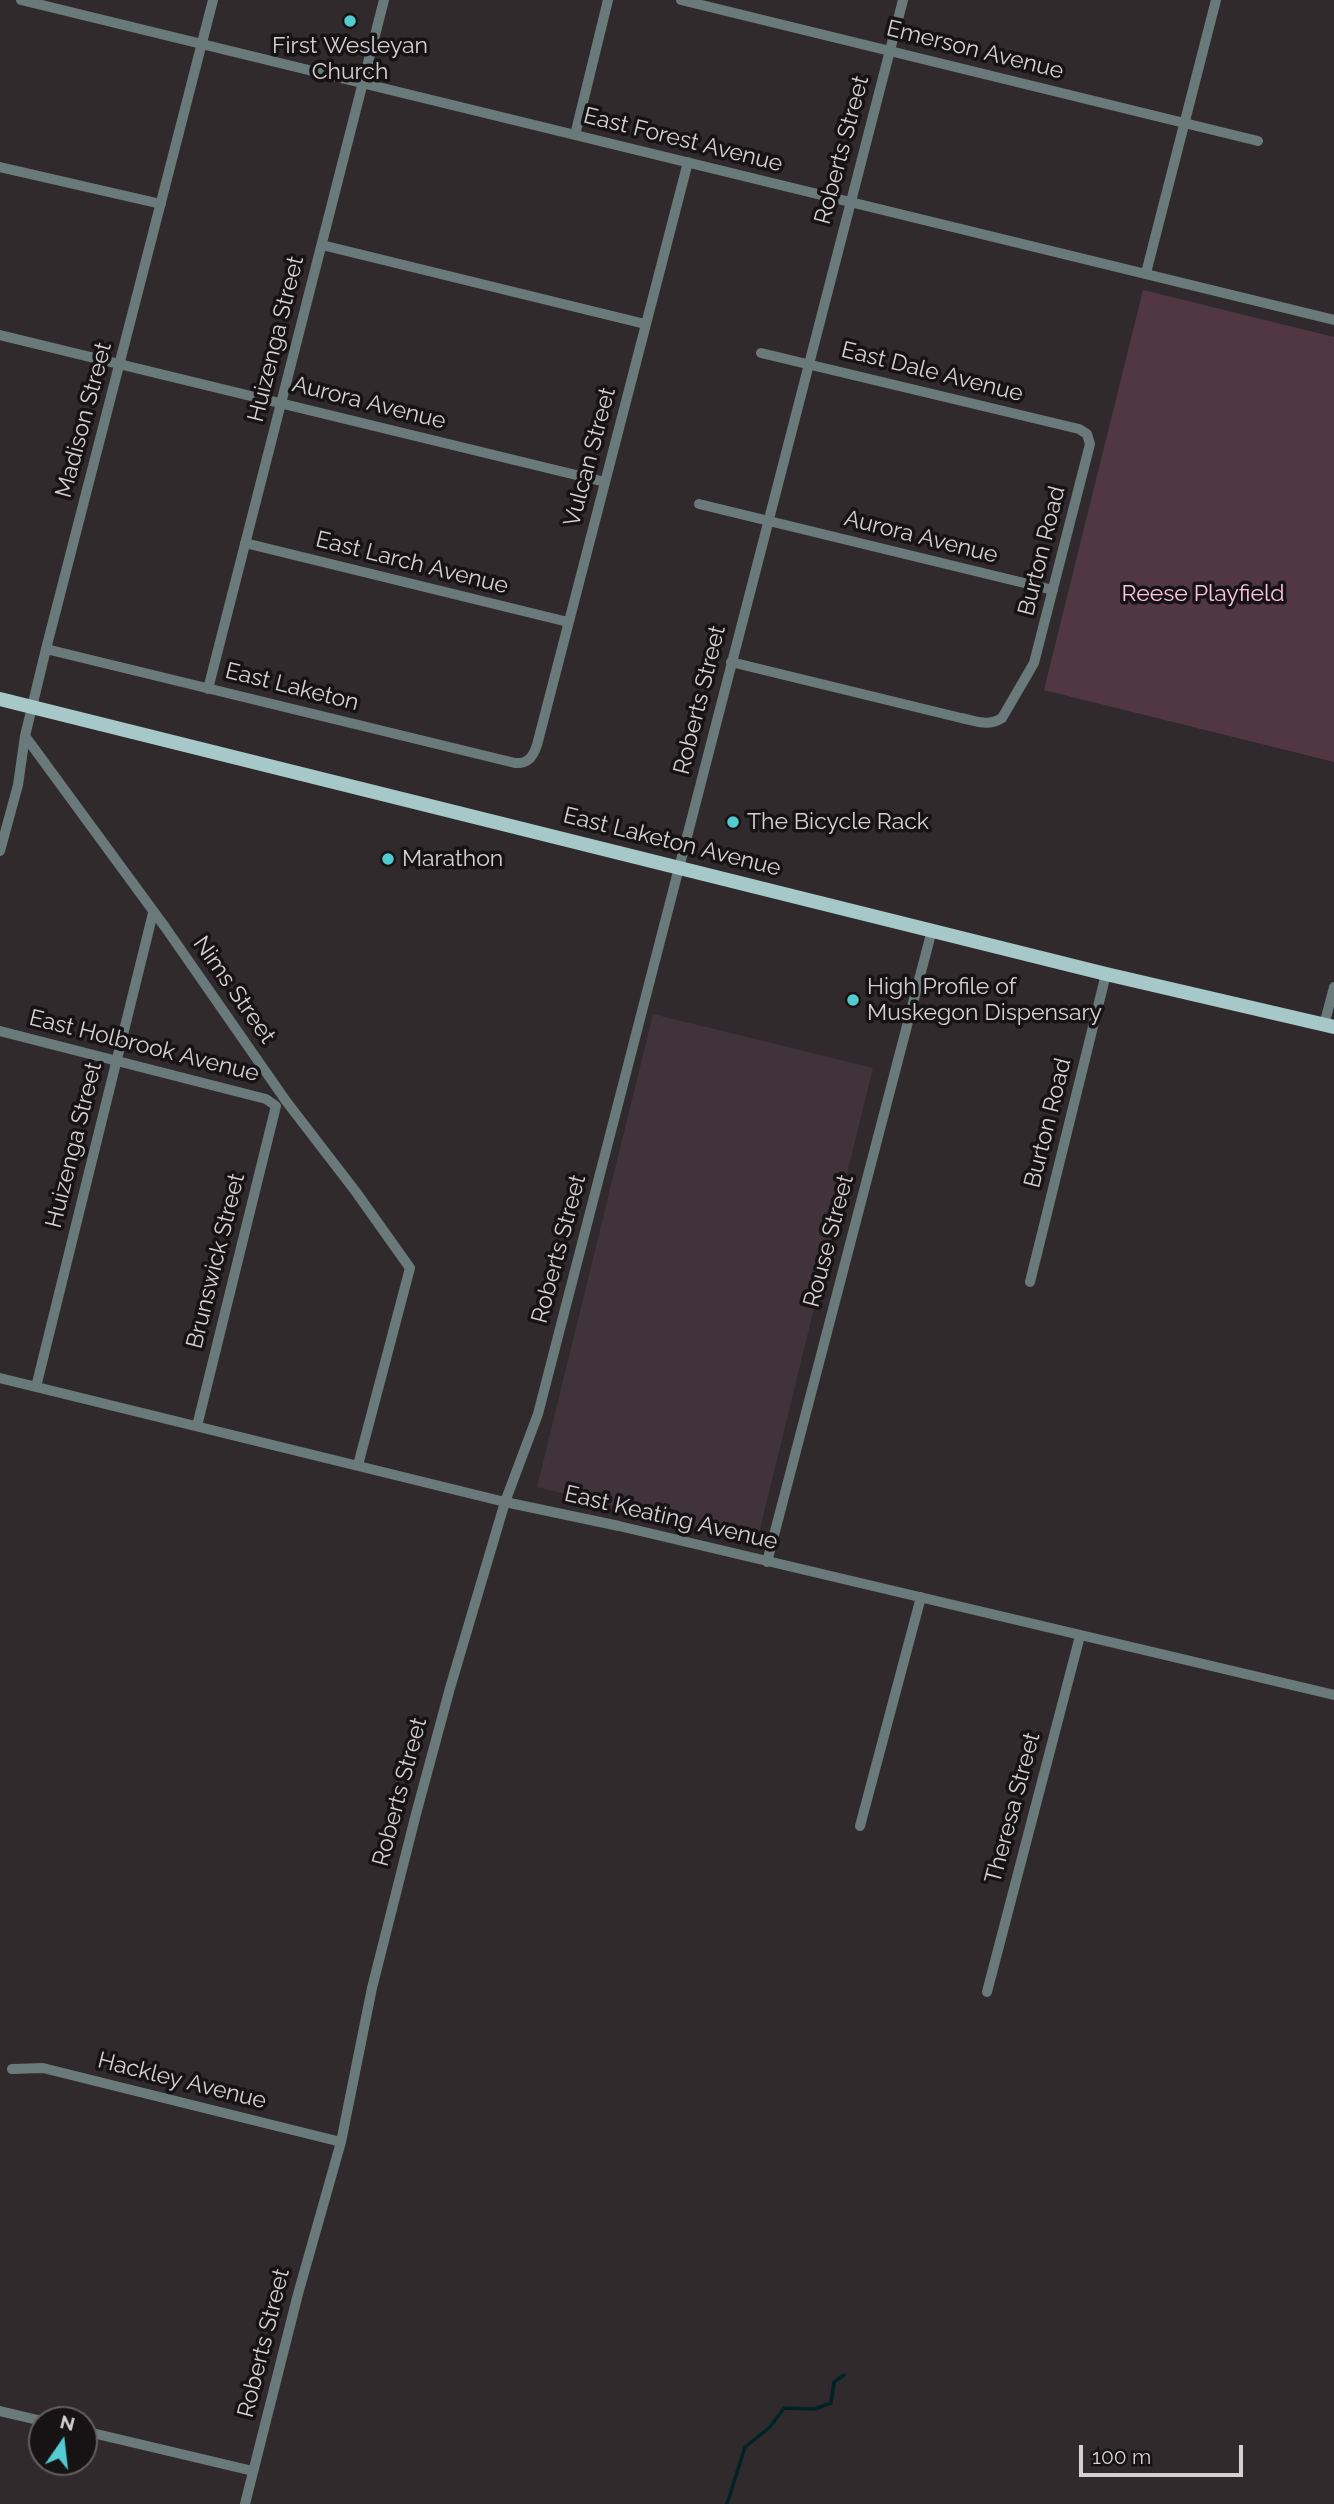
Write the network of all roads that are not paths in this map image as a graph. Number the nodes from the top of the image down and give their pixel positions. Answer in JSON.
{"nodes":[{"id":1,"x":21,"y":0,"type":"edge"},
{"id":2,"x":213,"y":0,"type":"edge"},
{"id":3,"x":384,"y":0,"type":"edge"},
{"id":4,"x":608,"y":0,"type":"edge"},
{"id":5,"x":681,"y":0,"type":"edge"},
{"id":6,"x":903,"y":0,"type":"edge"},
{"id":7,"x":1216,"y":0,"type":"edge"},
{"id":8,"x":202,"y":44,"type":"junction"},
{"id":9,"x":890,"y":51,"type":"junction"},
{"id":10,"x":363,"y":83,"type":"junction"},
{"id":11,"x":1184,"y":122,"type":"junction"},
{"id":12,"x":575,"y":135,"type":"junction"},
{"id":13,"x":1258,"y":141,"type":"dead end"},
{"id":14,"x":688,"y":162,"type":"junction"},
{"id":15,"x":0,"y":167,"type":"edge"},
{"id":16,"x":850,"y":202,"type":"junction"},
{"id":17,"x":162,"y":204,"type":"junction"},
{"id":18,"x":322,"y":245,"type":"junction"},
{"id":19,"x":1146,"y":274,"type":"junction"},
{"id":20,"x":1334,"y":320,"type":"edge"},
{"id":21,"x":645,"y":324,"type":"junction"},
{"id":22,"x":0,"y":335,"type":"edge"},
{"id":23,"x":761,"y":353,"type":"dead end"},
{"id":24,"x":120,"y":364,"type":"junction"},
{"id":25,"x":808,"y":364,"type":"junction"},
{"id":26,"x":281,"y":403,"type":"junction"},
{"id":27,"x":1089,"y":439,"type":"joint"},
{"id":28,"x":605,"y":482,"type":"junction"},
{"id":29,"x":699,"y":504,"type":"dead end"},
{"id":30,"x":767,"y":521,"type":"junction"},
{"id":31,"x":245,"y":543,"type":"junction"},
{"id":32,"x":1053,"y":590,"type":"junction"},
{"id":33,"x":568,"y":622,"type":"junction"},
{"id":34,"x":46,"y":649,"type":"junction"},
{"id":35,"x":731,"y":662,"type":"junction"},
{"id":36,"x":208,"y":689,"type":"junction"},
{"id":37,"x":0,"y":699,"type":"edge"},
{"id":38,"x":32,"y":707,"type":"junction"},
{"id":39,"x":25,"y":736,"type":"junction"},
{"id":40,"x":528,"y":761,"type":"joint"},
{"id":41,"x":0,"y":851,"type":"edge"},
{"id":42,"x":678,"y":867,"type":"junction"},
{"id":43,"x":153,"y":913,"type":"junction"},
{"id":44,"x":932,"y":930,"type":"junction"},
{"id":45,"x":1106,"y":974,"type":"junction"},
{"id":46,"x":1334,"y":987,"type":"edge"},
{"id":47,"x":1329,"y":1026,"type":"edge"},
{"id":48,"x":0,"y":1031,"type":"edge"},
{"id":49,"x":117,"y":1062,"type":"junction"},
{"id":50,"x":276,"y":1106,"type":"joint"},
{"id":51,"x":1030,"y":1282,"type":"dead end"},
{"id":52,"x":0,"y":1378,"type":"edge"},
{"id":53,"x":36,"y":1387,"type":"junction"},
{"id":54,"x":197,"y":1426,"type":"junction"},
{"id":55,"x":358,"y":1465,"type":"junction"},
{"id":56,"x":505,"y":1502,"type":"junction"},
{"id":57,"x":766,"y":1562,"type":"junction"},
{"id":58,"x":921,"y":1597,"type":"junction"},
{"id":59,"x":1080,"y":1636,"type":"junction"},
{"id":60,"x":1334,"y":1695,"type":"edge"},
{"id":61,"x":860,"y":1826,"type":"dead end"},
{"id":62,"x":987,"y":1992,"type":"dead end"},
{"id":63,"x":12,"y":2069,"type":"dead end"},
{"id":64,"x":341,"y":2142,"type":"junction"},
{"id":65,"x":0,"y":2412,"type":"edge"},
{"id":66,"x":28,"y":2418,"type":"edge"},
{"id":67,"x":98,"y":2434,"type":"edge"},
{"id":68,"x":253,"y":2471,"type":"junction"},
{"id":69,"x":245,"y":2504,"type":"edge"}],
"edges":[{"from":1,"to":8,"type":"street","name":"East Forest Avenue"},
{"from":2,"to":8,"type":"street","name":"Madison Street"},
{"from":3,"to":10,"type":"street","name":"Huizenga Street"},
{"from":4,"to":12,"type":"street"},
{"from":5,"to":9,"type":"street","name":"Emerson Avenue"},
{"from":6,"to":9,"type":"street","name":"Roberts Street"},
{"from":7,"to":11,"type":"street"},
{"from":8,"to":10,"type":"street","name":"East Forest Avenue"},
{"from":8,"to":17,"type":"street","name":"Madison Street"},
{"from":9,"to":11,"type":"street","name":"Emerson Avenue"},
{"from":9,"to":16,"type":"street","name":"Roberts Street"},
{"from":10,"to":12,"type":"street","name":"East Forest Avenue"},
{"from":10,"to":18,"type":"street","name":"Huizenga Street"},
{"from":11,"to":13,"type":"street","name":"Emerson Avenue"},
{"from":11,"to":19,"type":"street"},
{"from":12,"to":14,"type":"street","name":"East Forest Avenue"},
{"from":14,"to":16,"type":"street","name":"East Forest Avenue"},
{"from":14,"to":21,"type":"street","name":"Vulcan Street"},
{"from":15,"to":17,"type":"street"},
{"from":16,"to":19,"type":"street","name":"East Forest Avenue"},
{"from":16,"to":25,"type":"street","name":"Roberts Street"},
{"from":17,"to":24,"type":"street","name":"Madison Street"},
{"from":18,"to":21,"type":"street"},
{"from":18,"to":26,"type":"street","name":"Huizenga Street"},
{"from":19,"to":20,"type":"street","name":"East Forest Avenue"},
{"from":21,"to":28,"type":"street","name":"Vulcan Street"},
{"from":22,"to":24,"type":"street","name":"Aurora Avenue"},
{"from":23,"to":25,"type":"street","name":"East Dale Avenue"},
{"from":24,"to":26,"type":"street","name":"Aurora Avenue"},
{"from":24,"to":34,"type":"street","name":"Madison Street"},
{"from":25,"to":27,"type":"street","name":"East Dale Avenue"},
{"from":25,"to":30,"type":"street","name":"Roberts Street"},
{"from":26,"to":28,"type":"street","name":"Aurora Avenue"},
{"from":26,"to":31,"type":"street","name":"Huizenga Street"},
{"from":27,"to":32,"type":"street","name":"Burton Road"},
{"from":28,"to":33,"type":"street","name":"Vulcan Street"},
{"from":29,"to":30,"type":"street","name":"Aurora Avenue"},
{"from":30,"to":32,"type":"street","name":"Aurora Avenue"},
{"from":30,"to":35,"type":"street","name":"Roberts Street"},
{"from":31,"to":33,"type":"street","name":"East Larch Avenue"},
{"from":31,"to":36,"type":"street","name":"Huizenga Street"},
{"from":32,"to":35,"type":"street","name":"Burton Road"},
{"from":33,"to":40,"type":"street","name":"Vulcan Street"},
{"from":34,"to":36,"type":"street","name":"East Laketon"},
{"from":34,"to":38,"type":"street","name":"Madison Street"},
{"from":35,"to":42,"type":"street","name":"Roberts Street"},
{"from":36,"to":40,"type":"street","name":"East Laketon"},
{"from":37,"to":38,"type":"main road","name":"East Laketon Avenue"},
{"from":38,"to":39,"type":"street","name":"Madison Street"},
{"from":38,"to":42,"type":"main road","name":"East Laketon Avenue"},
{"from":39,"to":41,"type":"street","name":"Madison Street"},
{"from":39,"to":43,"type":"street","name":"Nims Street"},
{"from":42,"to":44,"type":"main road","name":"East Laketon Avenue"},
{"from":42,"to":56,"type":"street","name":"Roberts Street"},
{"from":43,"to":49,"type":"street","name":"Huizenga Street"},
{"from":43,"to":55,"type":"street","name":"Nims Street"},
{"from":44,"to":45,"type":"main road","name":"East Laketon Avenue"},
{"from":44,"to":57,"type":"street","name":"Rouse Street"},
{"from":45,"to":47,"type":"main road","name":"East Laketon Avenue"},
{"from":45,"to":51,"type":"street","name":"Burton Road"},
{"from":46,"to":47,"type":"street"},
{"from":48,"to":49,"type":"street","name":"East Holbrook Avenue"},
{"from":49,"to":50,"type":"street","name":"East Holbrook Avenue"},
{"from":49,"to":53,"type":"street","name":"Huizenga Street"},
{"from":50,"to":54,"type":"street","name":"Brunswick Street"},
{"from":52,"to":53,"type":"street","name":"East Keating Avenue"},
{"from":53,"to":54,"type":"street","name":"East Keating Avenue"},
{"from":54,"to":55,"type":"street","name":"East Keating Avenue"},
{"from":55,"to":56,"type":"street","name":"East Keating Avenue"},
{"from":56,"to":57,"type":"street","name":"East Keating Avenue"},
{"from":56,"to":64,"type":"street","name":"Roberts Street"},
{"from":57,"to":58,"type":"street","name":"East Keating Avenue"},
{"from":58,"to":59,"type":"street","name":"East Keating Avenue"},
{"from":58,"to":61,"type":"street"},
{"from":59,"to":60,"type":"street","name":"East Keating Avenue"},
{"from":59,"to":62,"type":"street","name":"Theresa Street"},
{"from":63,"to":64,"type":"street","name":"Hackley Avenue"},
{"from":64,"to":68,"type":"street","name":"Roberts Street"},
{"from":65,"to":66,"type":"street"},
{"from":67,"to":68,"type":"street"},
{"from":68,"to":69,"type":"street","name":"Roberts Street"}]}
